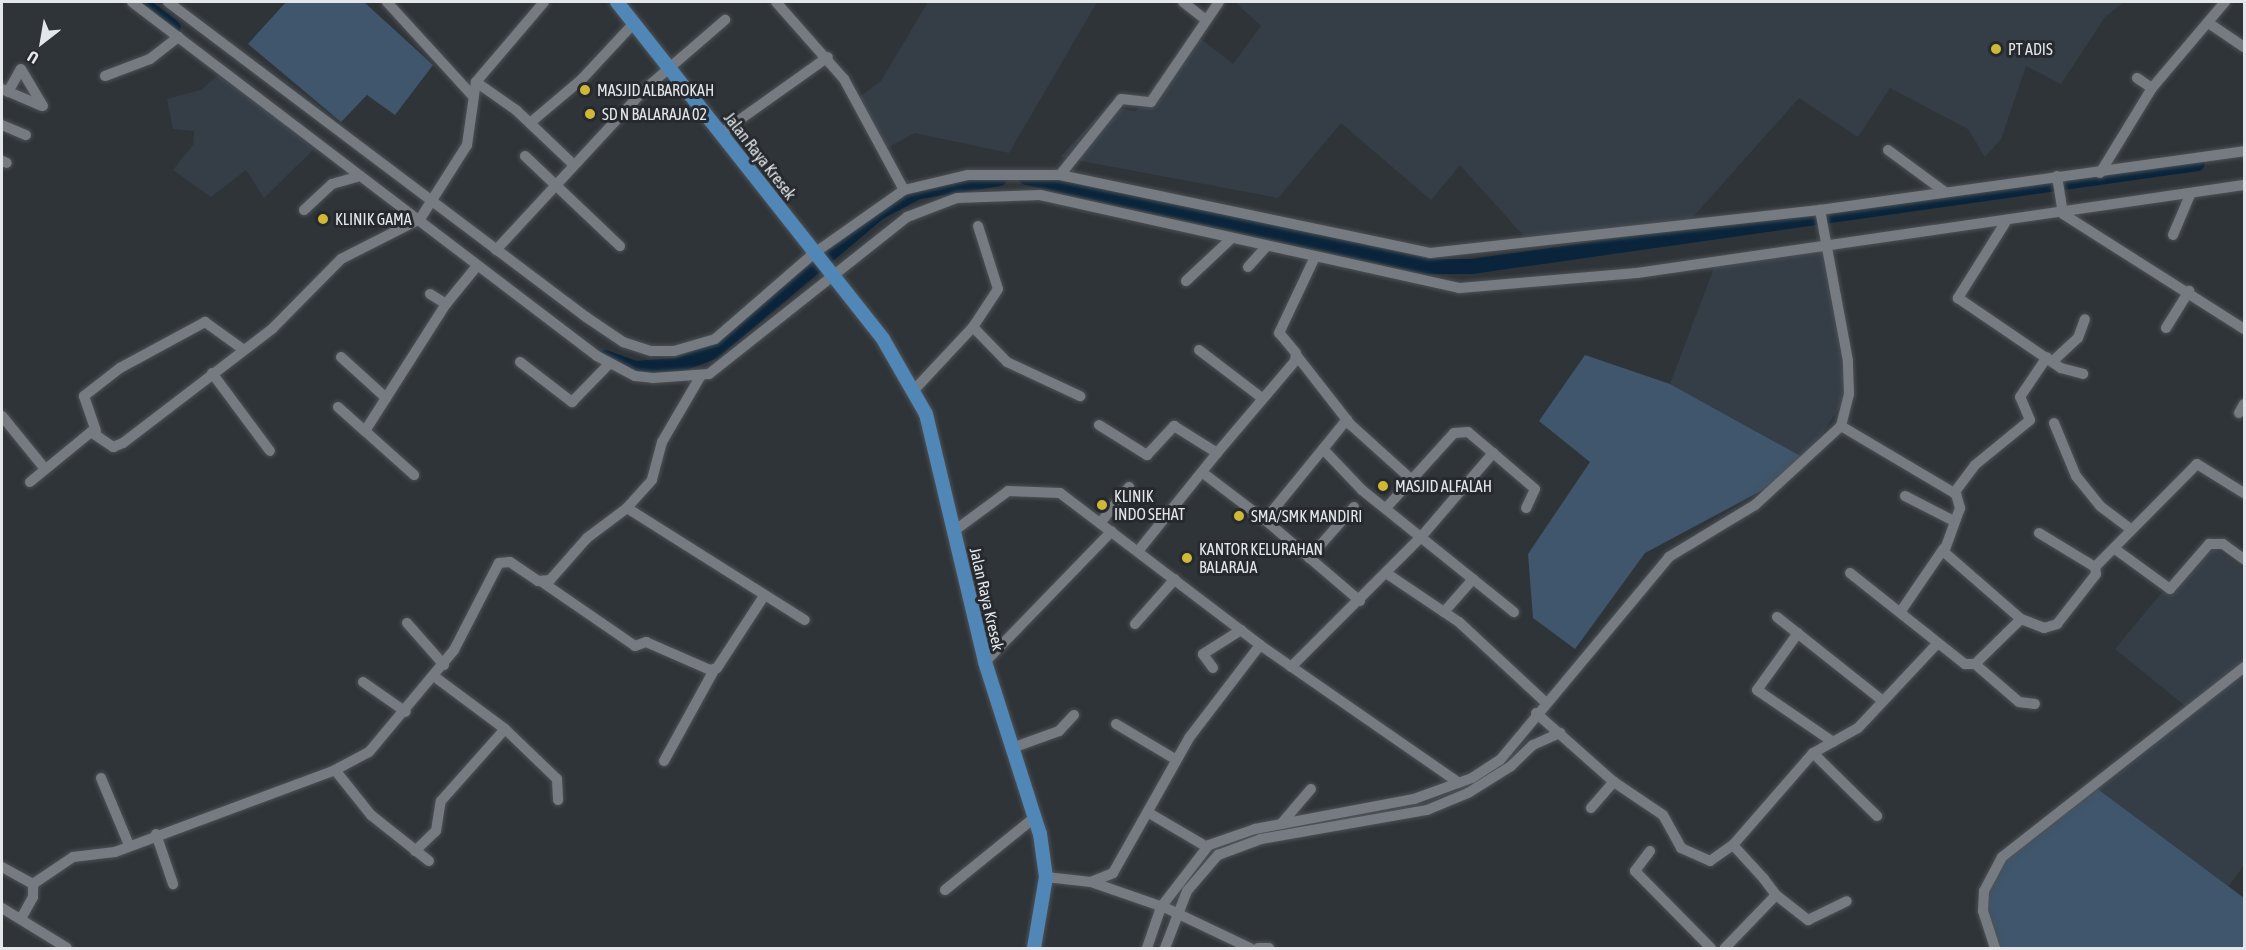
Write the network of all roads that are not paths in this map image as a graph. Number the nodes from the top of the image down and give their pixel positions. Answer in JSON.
{"nodes":[{"id":1,"x":132,"y":2,"type":"edge"},
{"id":2,"x":387,"y":2,"type":"edge"},
{"id":3,"x":544,"y":2,"type":"edge"},
{"id":4,"x":617,"y":2,"type":"edge"},
{"id":5,"x":776,"y":2,"type":"edge"},
{"id":6,"x":1183,"y":2,"type":"edge"},
{"id":7,"x":1219,"y":2,"type":"edge"},
{"id":8,"x":2225,"y":2,"type":"edge"},
{"id":9,"x":174,"y":3,"type":"edge"},
{"id":10,"x":1205,"y":19,"type":"junction"},
{"id":11,"x":725,"y":20,"type":"dead end"},
{"id":12,"x":634,"y":22,"type":"junction"},
{"id":13,"x":2210,"y":24,"type":"junction"},
{"id":14,"x":178,"y":37,"type":"junction"},
{"id":15,"x":2244,"y":47,"type":"edge"},
{"id":16,"x":828,"y":57,"type":"junction"},
{"id":17,"x":670,"y":69,"type":"junction"},
{"id":18,"x":105,"y":76,"type":"dead end"},
{"id":19,"x":2137,"y":78,"type":"dead end"},
{"id":20,"x":476,"y":82,"type":"junction"},
{"id":21,"x":2152,"y":88,"type":"junction"},
{"id":22,"x":471,"y":94,"type":"junction"},
{"id":23,"x":530,"y":123,"type":"junction"},
{"id":24,"x":2,"y":125,"type":"edge"},
{"id":25,"x":721,"y":134,"type":"junction"},
{"id":26,"x":26,"y":135,"type":"dead end"},
{"id":27,"x":1888,"y":150,"type":"dead end"},
{"id":28,"x":2244,"y":151,"type":"edge"},
{"id":29,"x":525,"y":156,"type":"dead end"},
{"id":30,"x":573,"y":164,"type":"junction"},
{"id":31,"x":2100,"y":173,"type":"junction"},
{"id":32,"x":1060,"y":175,"type":"junction"},
{"id":33,"x":357,"y":177,"type":"junction"},
{"id":34,"x":2057,"y":179,"type":"junction"},
{"id":35,"x":554,"y":182,"type":"junction"},
{"id":36,"x":2244,"y":184,"type":"edge"},
{"id":37,"x":903,"y":190,"type":"junction"},
{"id":38,"x":1946,"y":192,"type":"junction"},
{"id":39,"x":2190,"y":195,"type":"junction"},
{"id":40,"x":434,"y":204,"type":"junction"},
{"id":41,"x":304,"y":210,"type":"dead end"},
{"id":42,"x":1820,"y":211,"type":"junction"},
{"id":43,"x":2063,"y":214,"type":"junction"},
{"id":44,"x":419,"y":220,"type":"junction"},
{"id":45,"x":2005,"y":223,"type":"junction"},
{"id":46,"x":978,"y":226,"type":"dead end"},
{"id":47,"x":2172,"y":235,"type":"dead end"},
{"id":48,"x":1232,"y":238,"type":"junction"},
{"id":49,"x":1828,"y":242,"type":"junction"},
{"id":50,"x":620,"y":246,"type":"dead end"},
{"id":51,"x":1265,"y":248,"type":"junction"},
{"id":52,"x":496,"y":250,"type":"junction"},
{"id":53,"x":814,"y":255,"type":"junction"},
{"id":54,"x":1314,"y":259,"type":"junction"},
{"id":55,"x":477,"y":266,"type":"junction"},
{"id":56,"x":1248,"y":267,"type":"dead end"},
{"id":57,"x":832,"y":277,"type":"junction"},
{"id":58,"x":1186,"y":281,"type":"dead end"},
{"id":59,"x":2189,"y":291,"type":"junction"},
{"id":60,"x":430,"y":294,"type":"dead end"},
{"id":61,"x":446,"y":304,"type":"junction"},
{"id":62,"x":2085,"y":320,"type":"dead end"},
{"id":63,"x":973,"y":327,"type":"junction"},
{"id":64,"x":2166,"y":328,"type":"dead end"},
{"id":65,"x":2244,"y":329,"type":"edge"},
{"id":66,"x":244,"y":350,"type":"junction"},
{"id":67,"x":1199,"y":350,"type":"dead end"},
{"id":68,"x":1297,"y":356,"type":"junction"},
{"id":69,"x":341,"y":357,"type":"dead end"},
{"id":70,"x":2050,"y":359,"type":"junction"},
{"id":71,"x":520,"y":362,"type":"dead end"},
{"id":72,"x":609,"y":364,"type":"junction"},
{"id":73,"x":212,"y":373,"type":"junction"},
{"id":74,"x":2083,"y":374,"type":"dead end"},
{"id":75,"x":700,"y":378,"type":"junction"},
{"id":76,"x":915,"y":389,"type":"junction"},
{"id":77,"x":1080,"y":396,"type":"dead end"},
{"id":78,"x":386,"y":398,"type":"junction"},
{"id":79,"x":1262,"y":398,"type":"junction"},
{"id":80,"x":338,"y":407,"type":"dead end"},
{"id":81,"x":2,"y":416,"type":"edge"},
{"id":82,"x":1347,"y":419,"type":"junction"},
{"id":83,"x":2054,"y":423,"type":"dead end"},
{"id":84,"x":1099,"y":425,"type":"dead end"},
{"id":85,"x":1845,"y":428,"type":"junction"},
{"id":86,"x":96,"y":431,"type":"junction"},
{"id":87,"x":365,"y":431,"type":"junction"},
{"id":88,"x":1323,"y":449,"type":"junction"},
{"id":89,"x":270,"y":451,"type":"dead end"},
{"id":90,"x":1217,"y":453,"type":"junction"},
{"id":91,"x":1493,"y":453,"type":"junction"},
{"id":92,"x":45,"y":469,"type":"junction"},
{"id":93,"x":1203,"y":473,"type":"junction"},
{"id":94,"x":414,"y":475,"type":"dead end"},
{"id":95,"x":1412,"y":480,"type":"junction"},
{"id":96,"x":30,"y":482,"type":"dead end"},
{"id":97,"x":1130,"y":487,"type":"dead end"},
{"id":98,"x":1954,"y":493,"type":"junction"},
{"id":99,"x":2244,"y":493,"type":"edge"},
{"id":100,"x":1905,"y":496,"type":"dead end"},
{"id":101,"x":1354,"y":507,"type":"dead end"},
{"id":102,"x":627,"y":508,"type":"junction"},
{"id":103,"x":1386,"y":508,"type":"junction"},
{"id":104,"x":1526,"y":508,"type":"dead end"},
{"id":105,"x":1264,"y":520,"type":"junction"},
{"id":106,"x":1952,"y":520,"type":"junction"},
{"id":107,"x":1101,"y":522,"type":"junction"},
{"id":108,"x":2131,"y":529,"type":"junction"},
{"id":109,"x":954,"y":531,"type":"junction"},
{"id":110,"x":1112,"y":531,"type":"junction"},
{"id":111,"x":2039,"y":533,"type":"dead end"},
{"id":112,"x":1421,"y":537,"type":"junction"},
{"id":113,"x":1944,"y":548,"type":"junction"},
{"id":114,"x":2115,"y":549,"type":"junction"},
{"id":115,"x":1139,"y":550,"type":"junction"},
{"id":116,"x":1309,"y":558,"type":"junction"},
{"id":117,"x":2244,"y":559,"type":"edge"},
{"id":118,"x":2095,"y":567,"type":"junction"},
{"id":119,"x":1386,"y":573,"type":"junction"},
{"id":120,"x":1850,"y":573,"type":"dead end"},
{"id":121,"x":1176,"y":579,"type":"junction"},
{"id":122,"x":1473,"y":579,"type":"junction"},
{"id":123,"x":542,"y":582,"type":"junction"},
{"id":124,"x":764,"y":596,"type":"junction"},
{"id":125,"x":1360,"y":601,"type":"junction"},
{"id":126,"x":1901,"y":611,"type":"junction"},
{"id":127,"x":1444,"y":612,"type":"junction"},
{"id":128,"x":1514,"y":612,"type":"dead end"},
{"id":129,"x":1777,"y":617,"type":"dead end"},
{"id":130,"x":2021,"y":619,"type":"junction"},
{"id":131,"x":805,"y":620,"type":"dead end"},
{"id":132,"x":407,"y":623,"type":"dead end"},
{"id":133,"x":1135,"y":624,"type":"dead end"},
{"id":134,"x":1241,"y":630,"type":"junction"},
{"id":135,"x":1798,"y":633,"type":"junction"},
{"id":136,"x":1937,"y":644,"type":"junction"},
{"id":137,"x":1260,"y":645,"type":"junction"},
{"id":138,"x":985,"y":662,"type":"junction"},
{"id":139,"x":1975,"y":664,"type":"junction"},
{"id":140,"x":444,"y":665,"type":"junction"},
{"id":141,"x":1291,"y":667,"type":"junction"},
{"id":142,"x":2244,"y":667,"type":"edge"},
{"id":143,"x":1213,"y":668,"type":"dead end"},
{"id":144,"x":714,"y":670,"type":"junction"},
{"id":145,"x":435,"y":677,"type":"junction"},
{"id":146,"x":363,"y":682,"type":"dead end"},
{"id":147,"x":1883,"y":701,"type":"junction"},
{"id":148,"x":1545,"y":702,"type":"junction"},
{"id":149,"x":2035,"y":704,"type":"dead end"},
{"id":150,"x":406,"y":712,"type":"junction"},
{"id":151,"x":1074,"y":715,"type":"dead end"},
{"id":152,"x":1540,"y":716,"type":"junction"},
{"id":153,"x":1116,"y":724,"type":"dead end"},
{"id":154,"x":505,"y":729,"type":"junction"},
{"id":155,"x":1559,"y":733,"type":"junction"},
{"id":156,"x":1833,"y":742,"type":"junction"},
{"id":157,"x":1012,"y":748,"type":"junction"},
{"id":158,"x":1813,"y":753,"type":"junction"},
{"id":159,"x":1175,"y":759,"type":"junction"},
{"id":160,"x":664,"y":761,"type":"dead end"},
{"id":161,"x":335,"y":770,"type":"junction"},
{"id":162,"x":101,"y":778,"type":"dead end"},
{"id":163,"x":1614,"y":782,"type":"junction"},
{"id":164,"x":1459,"y":783,"type":"junction"},
{"id":165,"x":1311,"y":789,"type":"dead end"},
{"id":166,"x":558,"y":800,"type":"dead end"},
{"id":167,"x":1591,"y":808,"type":"dead end"},
{"id":168,"x":1149,"y":813,"type":"junction"},
{"id":169,"x":1035,"y":816,"type":"junction"},
{"id":170,"x":1877,"y":816,"type":"dead end"},
{"id":171,"x":1281,"y":824,"type":"junction"},
{"id":172,"x":156,"y":834,"type":"junction"},
{"id":173,"x":1257,"y":834,"type":"junction"},
{"id":174,"x":129,"y":845,"type":"junction"},
{"id":175,"x":1733,"y":845,"type":"junction"},
{"id":176,"x":1212,"y":850,"type":"junction"},
{"id":177,"x":415,"y":851,"type":"junction"},
{"id":178,"x":1650,"y":851,"type":"dead end"},
{"id":179,"x":429,"y":861,"type":"dead end"},
{"id":180,"x":2,"y":867,"type":"edge"},
{"id":181,"x":1191,"y":873,"type":"junction"},
{"id":182,"x":1046,"y":877,"type":"junction"},
{"id":183,"x":37,"y":881,"type":"junction"},
{"id":184,"x":1091,"y":882,"type":"junction"},
{"id":185,"x":173,"y":884,"type":"dead end"},
{"id":186,"x":945,"y":890,"type":"dead end"},
{"id":187,"x":1776,"y":895,"type":"junction"},
{"id":188,"x":1847,"y":901,"type":"dead end"},
{"id":189,"x":2,"y":908,"type":"edge"},
{"id":190,"x":1170,"y":910,"type":"junction"},
{"id":191,"x":21,"y":919,"type":"junction"},
{"id":192,"x":1704,"y":946,"type":"edge"},
{"id":193,"x":67,"y":948,"type":"edge"},
{"id":194,"x":1034,"y":948,"type":"edge"},
{"id":195,"x":1148,"y":948,"type":"edge"},
{"id":196,"x":1165,"y":948,"type":"edge"},
{"id":197,"x":1250,"y":948,"type":"edge"},
{"id":198,"x":1258,"y":948,"type":"edge"},
{"id":199,"x":1269,"y":948,"type":"edge"},
{"id":200,"x":1725,"y":948,"type":"edge"},
{"id":201,"x":1995,"y":948,"type":"edge"}],
"edges":[{"from":1,"to":14,"type":"street"},
{"from":2,"to":22,"type":"street"},
{"from":3,"to":20,"type":"street"},
{"from":4,"to":12,"type":"main road","name":"Jalan Raya Kresek"},
{"from":5,"to":16,"type":"street"},
{"from":6,"to":10,"type":"street"},
{"from":7,"to":10,"type":"street"},
{"from":8,"to":13,"type":"street"},
{"from":9,"to":40,"type":"street"},
{"from":10,"to":32,"type":"street"},
{"from":11,"to":17,"type":"street"},
{"from":12,"to":17,"type":"main road","name":"Jalan Raya Kresek"},
{"from":12,"to":23,"type":"street"},
{"from":13,"to":15,"type":"street"},
{"from":13,"to":21,"type":"street"},
{"from":14,"to":18,"type":"street"},
{"from":14,"to":33,"type":"street"},
{"from":16,"to":25,"type":"street"},
{"from":16,"to":37,"type":"street"},
{"from":17,"to":25,"type":"main road","name":"Jalan Raya Kresek"},
{"from":17,"to":30,"type":"street"},
{"from":19,"to":21,"type":"street"},
{"from":20,"to":22,"type":"street"},
{"from":20,"to":23,"type":"street"},
{"from":21,"to":31,"type":"street"},
{"from":22,"to":40,"type":"street"},
{"from":23,"to":30,"type":"street"},
{"from":24,"to":26,"type":"street"},
{"from":25,"to":53,"type":"main road","name":"Jalan Raya Kresek"},
{"from":27,"to":38,"type":"street"},
{"from":28,"to":31,"type":"street"},
{"from":29,"to":35,"type":"street"},
{"from":30,"to":35,"type":"street"},
{"from":31,"to":34,"type":"street"},
{"from":32,"to":37,"type":"street"},
{"from":32,"to":42,"type":"street"},
{"from":33,"to":41,"type":"street"},
{"from":33,"to":44,"type":"street"},
{"from":34,"to":38,"type":"street"},
{"from":34,"to":43,"type":"street"},
{"from":35,"to":50,"type":"street"},
{"from":35,"to":52,"type":"street"},
{"from":36,"to":39,"type":"street"},
{"from":37,"to":53,"type":"street"},
{"from":38,"to":42,"type":"street"},
{"from":39,"to":43,"type":"street"},
{"from":39,"to":47,"type":"street"},
{"from":40,"to":44,"type":"street"},
{"from":40,"to":52,"type":"street"},
{"from":42,"to":49,"type":"street"},
{"from":43,"to":45,"type":"street"},
{"from":43,"to":59,"type":"street"},
{"from":44,"to":55,"type":"street"},
{"from":44,"to":66,"type":"street"},
{"from":45,"to":49,"type":"street"},
{"from":45,"to":70,"type":"street"},
{"from":46,"to":63,"type":"street"},
{"from":48,"to":51,"type":"street"},
{"from":48,"to":57,"type":"street"},
{"from":48,"to":58,"type":"street"},
{"from":49,"to":54,"type":"street"},
{"from":49,"to":85,"type":"street"},
{"from":51,"to":54,"type":"street"},
{"from":51,"to":56,"type":"street"},
{"from":52,"to":53,"type":"street"},
{"from":53,"to":57,"type":"main road","name":"Jalan Raya Kresek"},
{"from":54,"to":68,"type":"street"},
{"from":55,"to":61,"type":"street"},
{"from":55,"to":72,"type":"street"},
{"from":57,"to":75,"type":"street"},
{"from":57,"to":76,"type":"main road","name":"Jalan Raya Kresek"},
{"from":59,"to":64,"type":"street"},
{"from":59,"to":65,"type":"street"},
{"from":60,"to":61,"type":"street"},
{"from":61,"to":78,"type":"street"},
{"from":62,"to":70,"type":"street"},
{"from":63,"to":76,"type":"street"},
{"from":63,"to":77,"type":"street"},
{"from":66,"to":73,"type":"street"},
{"from":66,"to":86,"type":"street"},
{"from":67,"to":79,"type":"street"},
{"from":68,"to":79,"type":"street"},
{"from":68,"to":82,"type":"street"},
{"from":69,"to":78,"type":"street"},
{"from":70,"to":74,"type":"street"},
{"from":70,"to":98,"type":"street"},
{"from":71,"to":72,"type":"street"},
{"from":72,"to":75,"type":"street"},
{"from":73,"to":86,"type":"street"},
{"from":73,"to":89,"type":"street"},
{"from":75,"to":102,"type":"street"},
{"from":76,"to":109,"type":"main road","name":"Jalan Raya Kresek"},
{"from":78,"to":87,"type":"street"},
{"from":79,"to":90,"type":"street"},
{"from":80,"to":87,"type":"street"},
{"from":81,"to":92,"type":"street"},
{"from":82,"to":88,"type":"street"},
{"from":82,"to":95,"type":"street"},
{"from":83,"to":108,"type":"street"},
{"from":84,"to":90,"type":"street"},
{"from":85,"to":98,"type":"street"},
{"from":85,"to":148,"type":"street"},
{"from":86,"to":92,"type":"street"},
{"from":87,"to":94,"type":"street"},
{"from":88,"to":103,"type":"street"},
{"from":88,"to":105,"type":"street"},
{"from":90,"to":93,"type":"street"},
{"from":91,"to":95,"type":"street"},
{"from":91,"to":104,"type":"street"},
{"from":91,"to":112,"type":"street"},
{"from":92,"to":96,"type":"street"},
{"from":93,"to":105,"type":"street"},
{"from":93,"to":115,"type":"street"},
{"from":95,"to":103,"type":"street"},
{"from":97,"to":107,"type":"street"},
{"from":98,"to":106,"type":"street"},
{"from":99,"to":108,"type":"street"},
{"from":100,"to":106,"type":"street"},
{"from":101,"to":116,"type":"street"},
{"from":102,"to":123,"type":"street"},
{"from":102,"to":124,"type":"street"},
{"from":103,"to":112,"type":"street"},
{"from":105,"to":116,"type":"street"},
{"from":106,"to":113,"type":"street"},
{"from":107,"to":109,"type":"street"},
{"from":107,"to":110,"type":"street"},
{"from":108,"to":114,"type":"street"},
{"from":109,"to":138,"type":"main road","name":"Jalan Raya Kresek"},
{"from":110,"to":115,"type":"street"},
{"from":110,"to":138,"type":"street"},
{"from":111,"to":118,"type":"street"},
{"from":112,"to":119,"type":"street"},
{"from":112,"to":122,"type":"street"},
{"from":113,"to":126,"type":"street"},
{"from":113,"to":130,"type":"street"},
{"from":114,"to":117,"type":"street"},
{"from":114,"to":118,"type":"street"},
{"from":115,"to":121,"type":"street"},
{"from":116,"to":125,"type":"street"},
{"from":118,"to":130,"type":"street"},
{"from":119,"to":125,"type":"street"},
{"from":119,"to":127,"type":"street"},
{"from":120,"to":126,"type":"street"},
{"from":121,"to":133,"type":"street"},
{"from":121,"to":134,"type":"street"},
{"from":122,"to":127,"type":"street"},
{"from":122,"to":128,"type":"street"},
{"from":123,"to":140,"type":"street"},
{"from":123,"to":144,"type":"street"},
{"from":124,"to":131,"type":"street"},
{"from":124,"to":144,"type":"street"},
{"from":125,"to":141,"type":"street"},
{"from":126,"to":136,"type":"street"},
{"from":127,"to":148,"type":"street"},
{"from":129,"to":135,"type":"street"},
{"from":130,"to":139,"type":"street"},
{"from":132,"to":140,"type":"street"},
{"from":134,"to":137,"type":"street"},
{"from":134,"to":143,"type":"street"},
{"from":135,"to":147,"type":"street"},
{"from":135,"to":156,"type":"street"},
{"from":136,"to":139,"type":"street"},
{"from":136,"to":147,"type":"street"},
{"from":137,"to":141,"type":"street"},
{"from":137,"to":159,"type":"street"},
{"from":138,"to":157,"type":"main road","name":"Jalan Raya Kresek"},
{"from":139,"to":149,"type":"street"},
{"from":140,"to":145,"type":"street"},
{"from":141,"to":164,"type":"street"},
{"from":142,"to":201,"type":"street"},
{"from":144,"to":160,"type":"street"},
{"from":145,"to":150,"type":"street"},
{"from":145,"to":154,"type":"street"},
{"from":146,"to":150,"type":"street"},
{"from":147,"to":156,"type":"street"},
{"from":148,"to":152,"type":"street"},
{"from":150,"to":161,"type":"street"},
{"from":151,"to":157,"type":"street"},
{"from":152,"to":155,"type":"street"},
{"from":152,"to":164,"type":"street"},
{"from":153,"to":159,"type":"street"},
{"from":154,"to":166,"type":"street"},
{"from":154,"to":177,"type":"street"},
{"from":155,"to":163,"type":"street"},
{"from":155,"to":173,"type":"street"},
{"from":156,"to":158,"type":"street"},
{"from":157,"to":169,"type":"main road","name":"Jalan Raya Kresek"},
{"from":158,"to":170,"type":"street"},
{"from":158,"to":175,"type":"street"},
{"from":159,"to":168,"type":"street"},
{"from":161,"to":172,"type":"street"},
{"from":161,"to":177,"type":"street"},
{"from":162,"to":174,"type":"street"},
{"from":163,"to":167,"type":"street"},
{"from":163,"to":175,"type":"street"},
{"from":164,"to":171,"type":"street"},
{"from":165,"to":171,"type":"street"},
{"from":168,"to":176,"type":"street"},
{"from":168,"to":184,"type":"street"},
{"from":169,"to":182,"type":"main road","name":"Jalan Raya Kresek"},
{"from":169,"to":186,"type":"street"},
{"from":171,"to":173,"type":"street"},
{"from":172,"to":174,"type":"street"},
{"from":172,"to":185,"type":"street"},
{"from":173,"to":176,"type":"street"},
{"from":174,"to":183,"type":"street"},
{"from":175,"to":187,"type":"street"},
{"from":176,"to":181,"type":"street"},
{"from":177,"to":179,"type":"street"},
{"from":178,"to":192,"type":"street"},
{"from":180,"to":183,"type":"street"},
{"from":181,"to":190,"type":"street"},
{"from":181,"to":190,"type":"street"},
{"from":182,"to":184,"type":"street"},
{"from":182,"to":194,"type":"main road","name":"Jalan Raya Kresek"},
{"from":183,"to":191,"type":"street"},
{"from":184,"to":190,"type":"street"},
{"from":187,"to":188,"type":"street"},
{"from":187,"to":200,"type":"street"},
{"from":189,"to":191,"type":"street"},
{"from":190,"to":195,"type":"street"},
{"from":190,"to":196,"type":"street"},
{"from":190,"to":197,"type":"street"},
{"from":191,"to":193,"type":"street"},
{"from":198,"to":199,"type":"street"}]}
